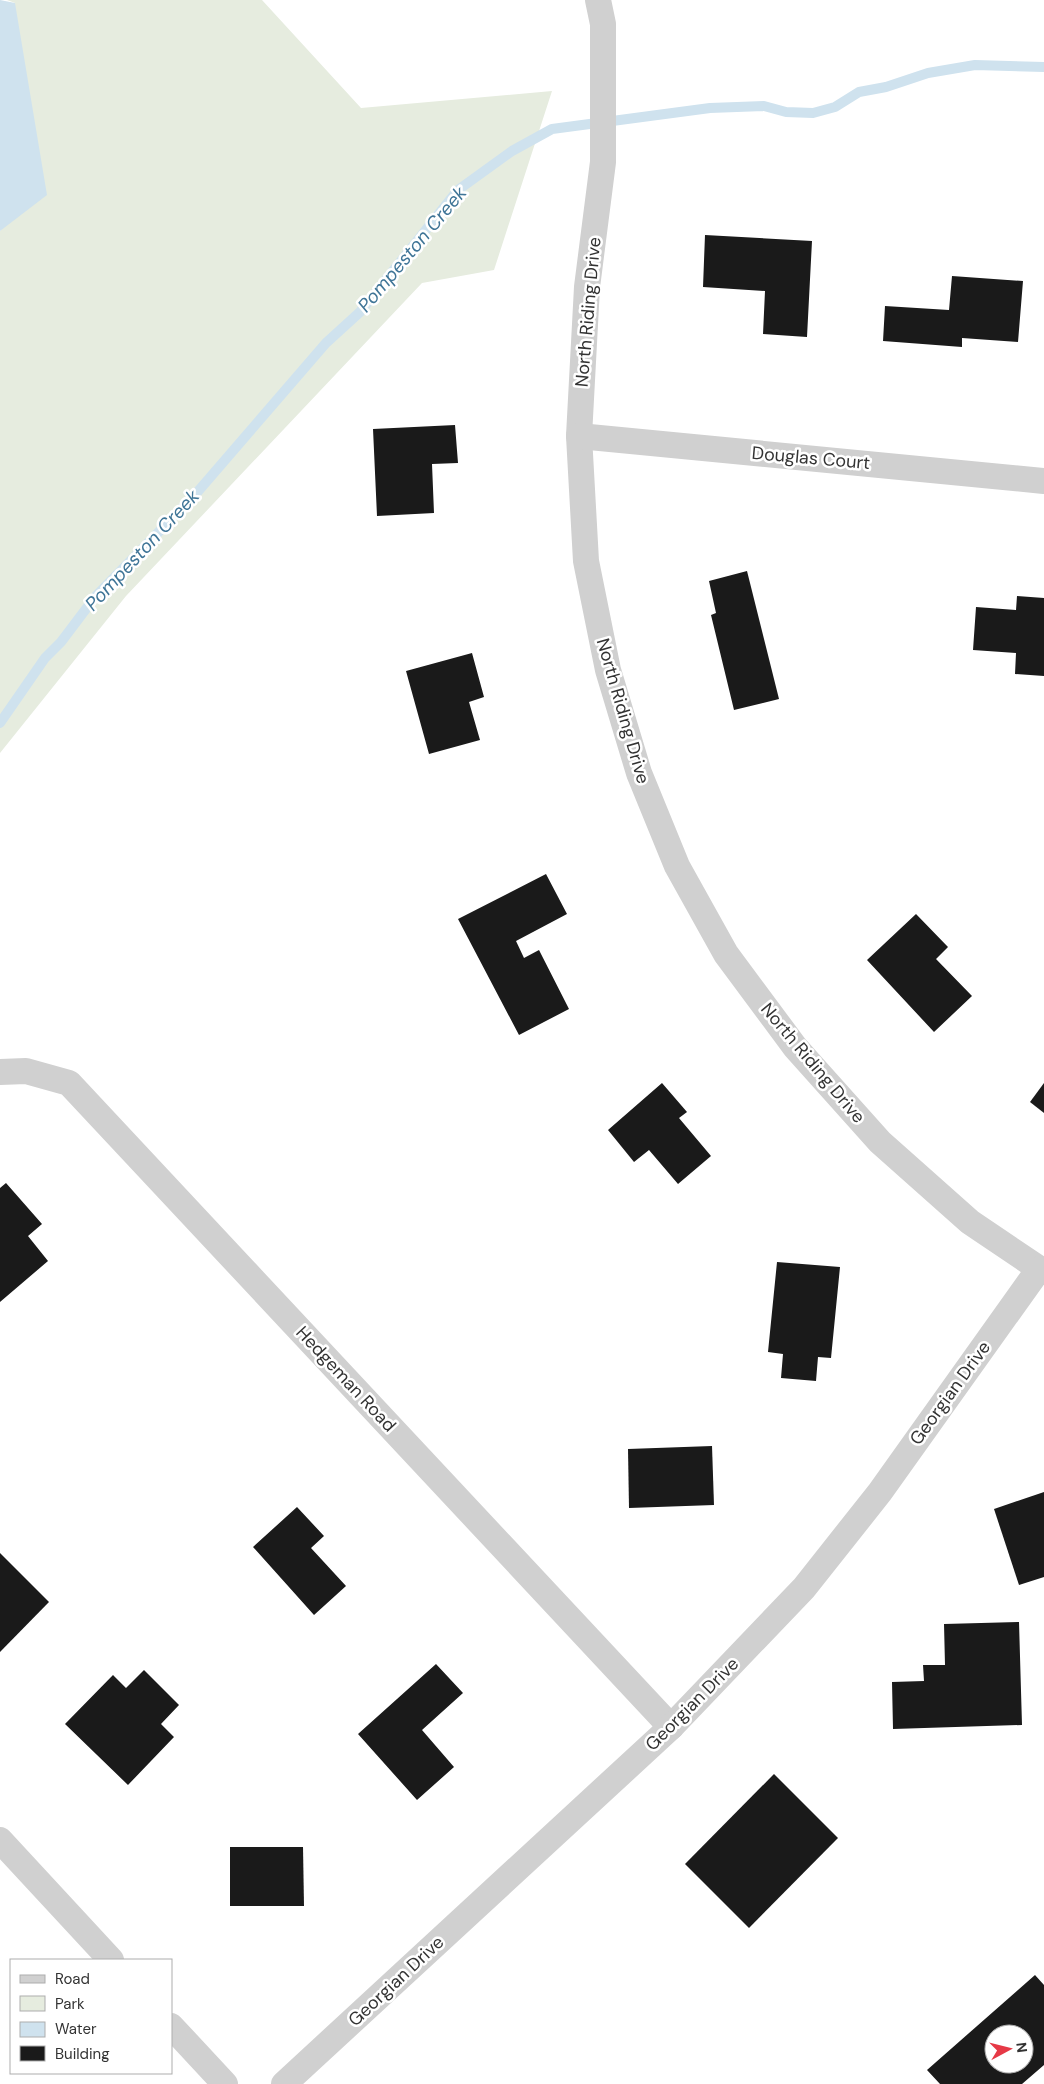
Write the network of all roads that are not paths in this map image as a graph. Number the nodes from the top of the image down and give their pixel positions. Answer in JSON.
{"nodes":[{"id":1,"x":598,"y":0,"type":"edge"},
{"id":2,"x":579,"y":436,"type":"junction"},
{"id":3,"x":1044,"y":481,"type":"edge"},
{"id":4,"x":0,"y":1072,"type":"edge"},
{"id":5,"x":1042,"y":1271,"type":"edge"},
{"id":6,"x":671,"y":1727,"type":"junction"},
{"id":7,"x":0,"y":1840,"type":"edge"},
{"id":8,"x":110,"y":1959,"type":"edge"},
{"id":9,"x":172,"y":2027,"type":"edge"},
{"id":10,"x":225,"y":2084,"type":"edge"},
{"id":11,"x":284,"y":2084,"type":"edge"}],
"edges":[{"from":1,"to":2,"type":"street","name":"North Riding Drive"},
{"from":2,"to":3,"type":"street","name":"Douglas Court"},
{"from":2,"to":5,"type":"street","name":"North Riding Drive"},
{"from":4,"to":6,"type":"street","name":"Hedgeman Road"},
{"from":5,"to":6,"type":"street","name":"Georgian Drive"},
{"from":6,"to":11,"type":"street","name":"Georgian Drive"},
{"from":7,"to":8,"type":"street"},
{"from":9,"to":10,"type":"street"}]}
